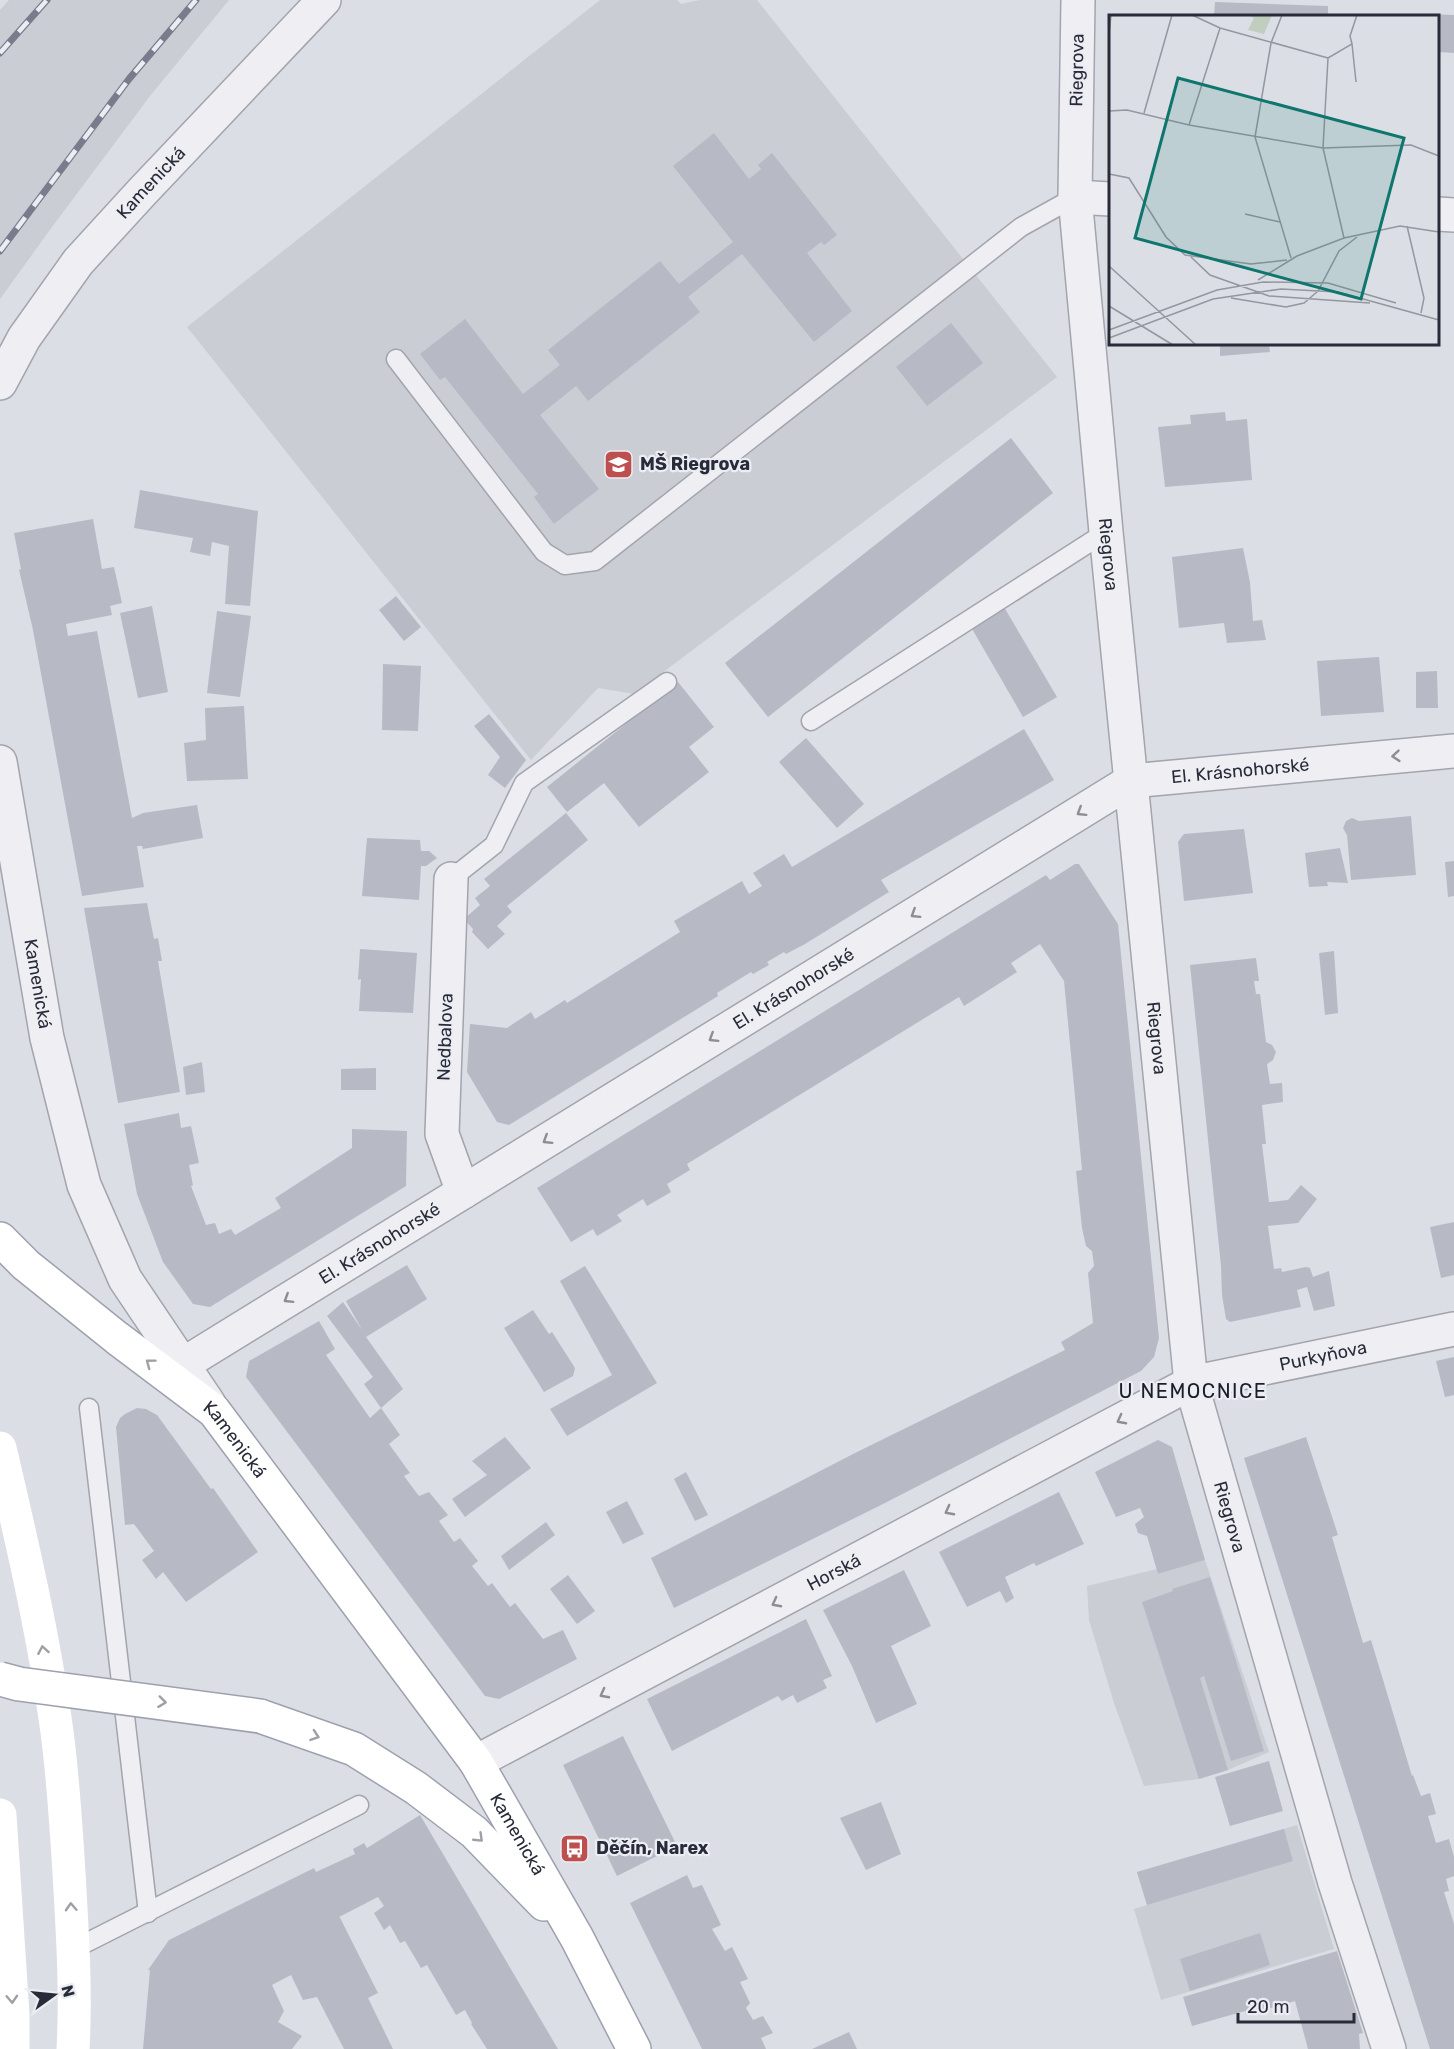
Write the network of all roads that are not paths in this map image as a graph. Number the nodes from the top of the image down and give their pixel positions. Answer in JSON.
{"nodes":[{"id":1,"x":324,"y":0,"type":"edge"},
{"id":2,"x":1078,"y":0,"type":"edge"},
{"id":3,"x":1075,"y":197,"type":"junction"},
{"id":4,"x":1109,"y":199,"type":"edge"},
{"id":5,"x":1439,"y":214,"type":"edge"},
{"id":6,"x":1454,"y":215,"type":"edge"},
{"id":7,"x":396,"y":358,"type":"dead end"},
{"id":8,"x":0,"y":383,"type":"edge"},
{"id":9,"x":1106,"y":532,"type":"junction"},
{"id":10,"x":667,"y":682,"type":"dead end"},
{"id":11,"x":812,"y":721,"type":"dead end"},
{"id":12,"x":1454,"y":751,"type":"edge"},
{"id":13,"x":0,"y":762,"type":"edge"},
{"id":14,"x":1131,"y":781,"type":"junction"},
{"id":15,"x":451,"y":879,"type":"joint"},
{"id":16,"x":463,"y":1192,"type":"junction"},
{"id":17,"x":0,"y":1239,"type":"edge"},
{"id":18,"x":1454,"y":1329,"type":"edge"},
{"id":19,"x":182,"y":1365,"type":"junction"},
{"id":20,"x":1191,"y":1383,"type":"junction"},
{"id":21,"x":88,"y":1408,"type":"dead end"},
{"id":22,"x":214,"y":1411,"type":"junction"},
{"id":23,"x":0,"y":1448,"type":"edge"},
{"id":24,"x":0,"y":1679,"type":"edge"},
{"id":25,"x":476,"y":1762,"type":"junction"},
{"id":26,"x":359,"y":1805,"type":"dead end"},
{"id":27,"x":0,"y":1815,"type":"edge"},
{"id":28,"x":148,"y":1913,"type":"junction"},
{"id":29,"x":578,"y":1938,"type":"junction"},
{"id":30,"x":74,"y":1949,"type":"junction"},
{"id":31,"x":13,"y":2049,"type":"edge"},
{"id":32,"x":73,"y":2049,"type":"edge"},
{"id":33,"x":634,"y":2049,"type":"edge"},
{"id":34,"x":1389,"y":2049,"type":"edge"}],
"edges":[{"from":1,"to":8,"type":"street","name":"Kamenická"},
{"from":2,"to":3,"type":"street","name":"Riegrova"},
{"from":3,"to":4,"type":"street"},
{"from":3,"to":7,"type":"lane"},
{"from":3,"to":9,"type":"street","name":"Riegrova"},
{"from":5,"to":6,"type":"street"},
{"from":9,"to":11,"type":"lane"},
{"from":9,"to":14,"type":"street","name":"Riegrova"},
{"from":10,"to":15,"type":"lane"},
{"from":12,"to":14,"type":"street","name":"El. Krásnohorské","one_way":true},
{"from":13,"to":19,"type":"street","name":"Kamenická"},
{"from":14,"to":16,"type":"street","name":"El. Krásnohorské","one_way":true},
{"from":14,"to":20,"type":"street","name":"Riegrova"},
{"from":15,"to":16,"type":"street","name":"Nedbalova"},
{"from":16,"to":19,"type":"street","name":"El. Krásnohorské","one_way":true},
{"from":22,"to":17,"type":"main road","one_way":true},
{"from":18,"to":20,"type":"street","name":"Purkyňova"},
{"from":19,"to":22,"type":"street","name":"Kamenická"},
{"from":20,"to":25,"type":"street","name":"Horská","one_way":true},
{"from":20,"to":34,"type":"street","name":"Riegrova"},
{"from":21,"to":28,"type":"lane"},
{"from":22,"to":25,"type":"main road","name":"Kamenická"},
{"from":30,"to":23,"type":"main road","one_way":true},
{"from":24,"to":29,"type":"main road","one_way":true,"bridge":true},
{"from":25,"to":29,"type":"main road","name":"Kamenická"},
{"from":26,"to":28,"type":"lane"},
{"from":27,"to":31,"type":"main road","one_way":true},
{"from":28,"to":30,"type":"lane"},
{"from":29,"to":33,"type":"main road","name":"Kamenická"},
{"from":30,"to":32,"type":"main road"}]}
